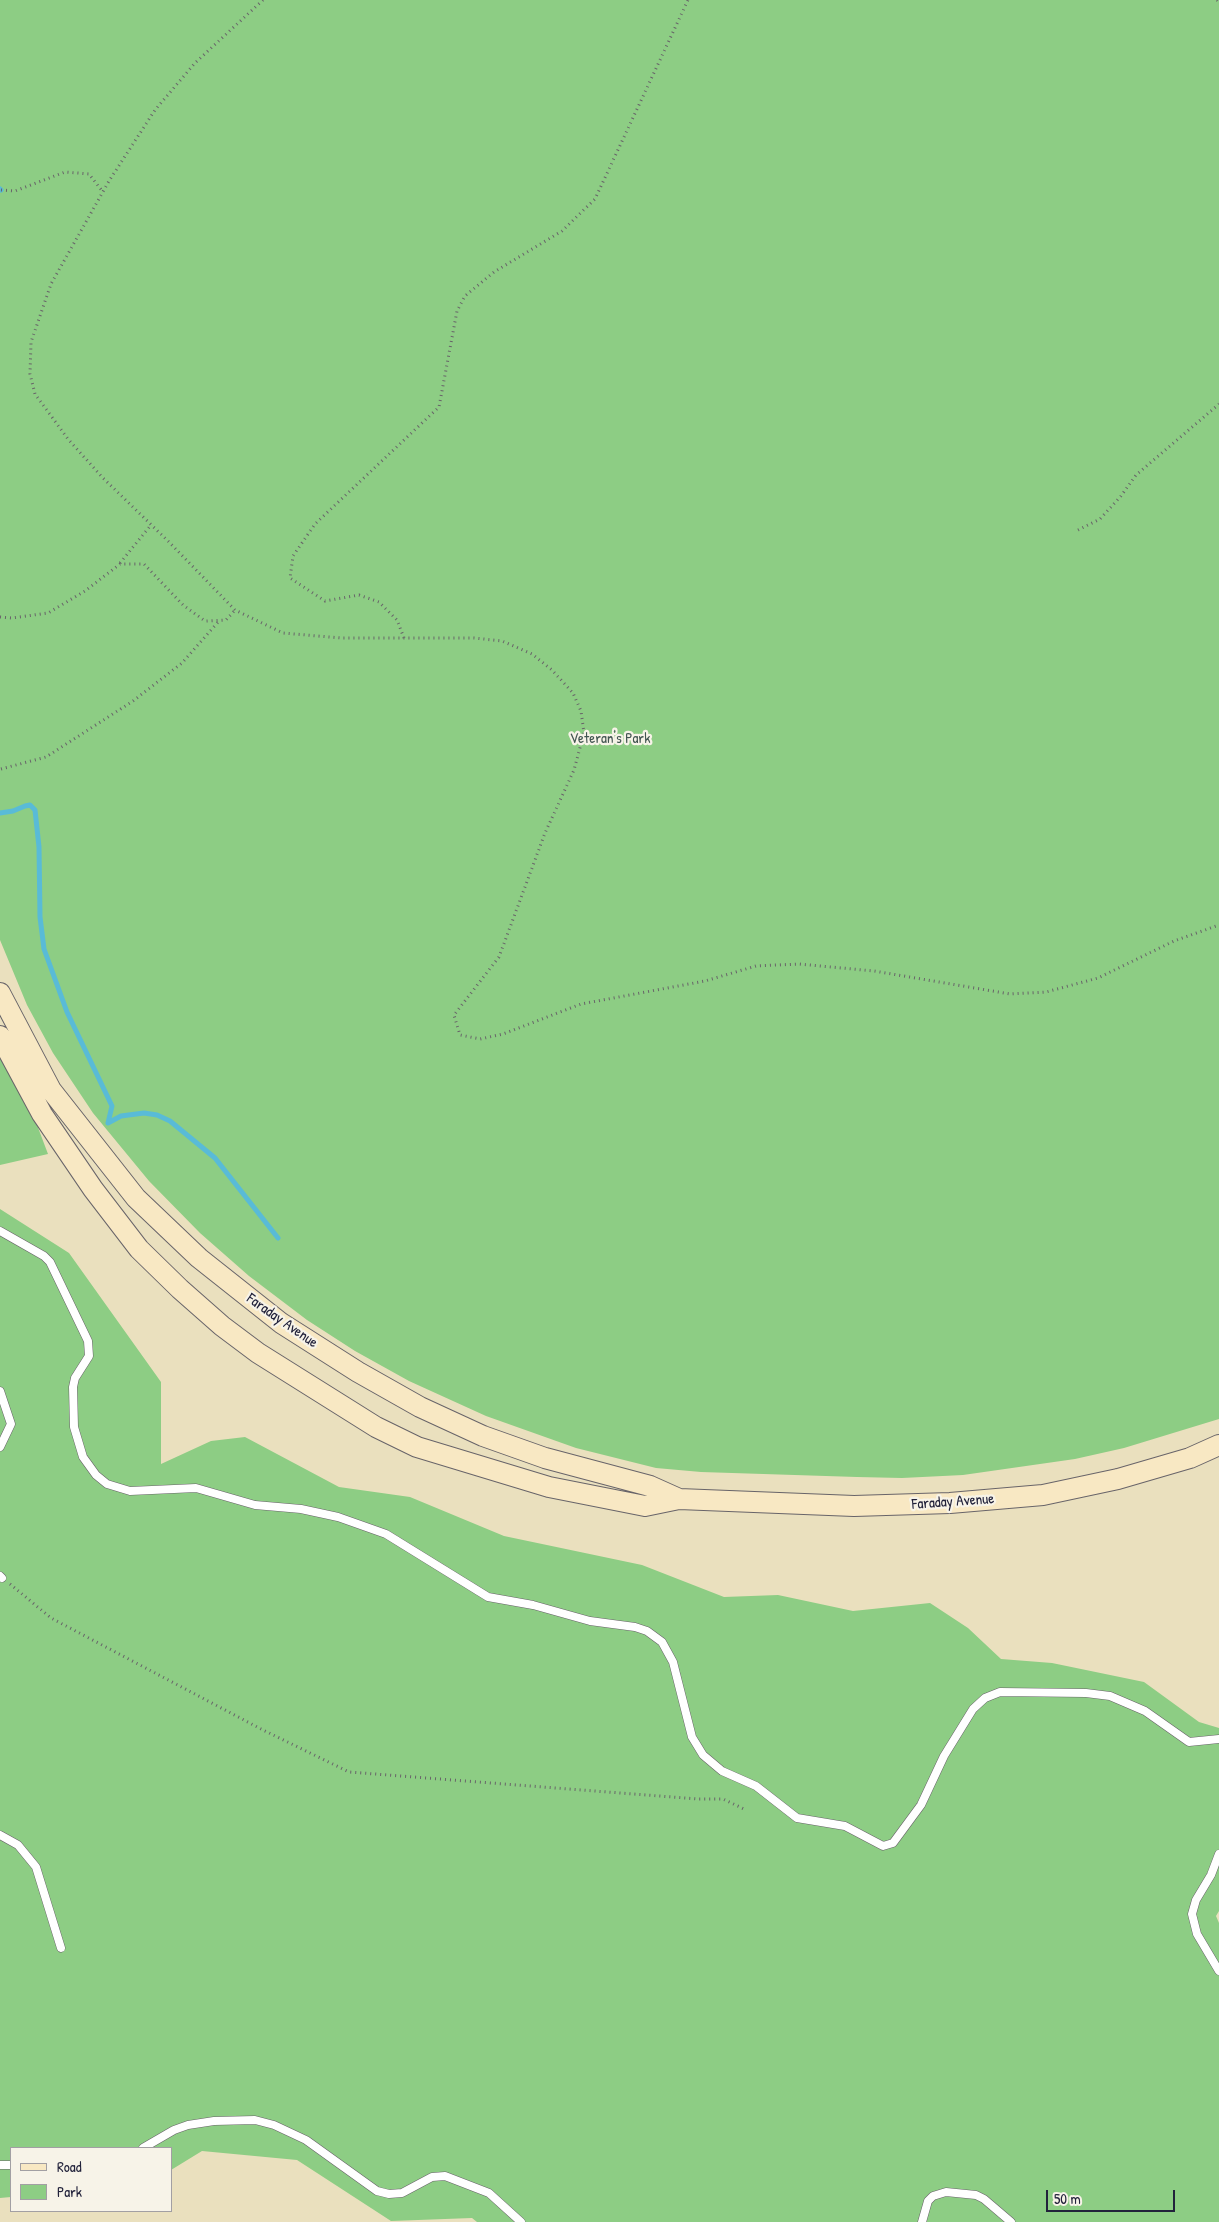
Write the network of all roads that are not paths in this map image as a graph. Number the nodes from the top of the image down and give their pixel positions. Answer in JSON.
{"nodes":[{"id":1,"x":0,"y":993,"type":"edge"},
{"id":2,"x":0,"y":1036,"type":"edge"},
{"id":3,"x":0,"y":1230,"type":"edge"},
{"id":4,"x":0,"y":1391,"type":"edge"},
{"id":5,"x":1219,"y":1445,"type":"edge"},
{"id":6,"x":0,"y":1447,"type":"edge"},
{"id":7,"x":679,"y":1499,"type":"junction"},
{"id":8,"x":1219,"y":1740,"type":"edge"},
{"id":9,"x":0,"y":1835,"type":"edge"},
{"id":10,"x":1219,"y":1854,"type":"edge"},
{"id":11,"x":61,"y":1948,"type":"dead end"},
{"id":12,"x":1219,"y":1972,"type":"edge"},
{"id":13,"x":145,"y":2147,"type":"edge"},
{"id":14,"x":521,"y":2222,"type":"edge"},
{"id":15,"x":922,"y":2222,"type":"edge"},
{"id":16,"x":1011,"y":2222,"type":"edge"}],
"edges":[{"from":1,"to":7,"type":"main road","name":"Faraday Avenue"},
{"from":2,"to":7,"type":"main road","name":"Faraday Avenue"},
{"from":3,"to":8,"type":"lane"},
{"from":4,"to":6,"type":"lane"},
{"from":5,"to":7,"type":"main road","name":"Faraday Avenue"},
{"from":9,"to":11,"type":"lane"},
{"from":10,"to":12,"type":"lane"},
{"from":13,"to":14,"type":"lane"},
{"from":15,"to":16,"type":"lane"}]}
